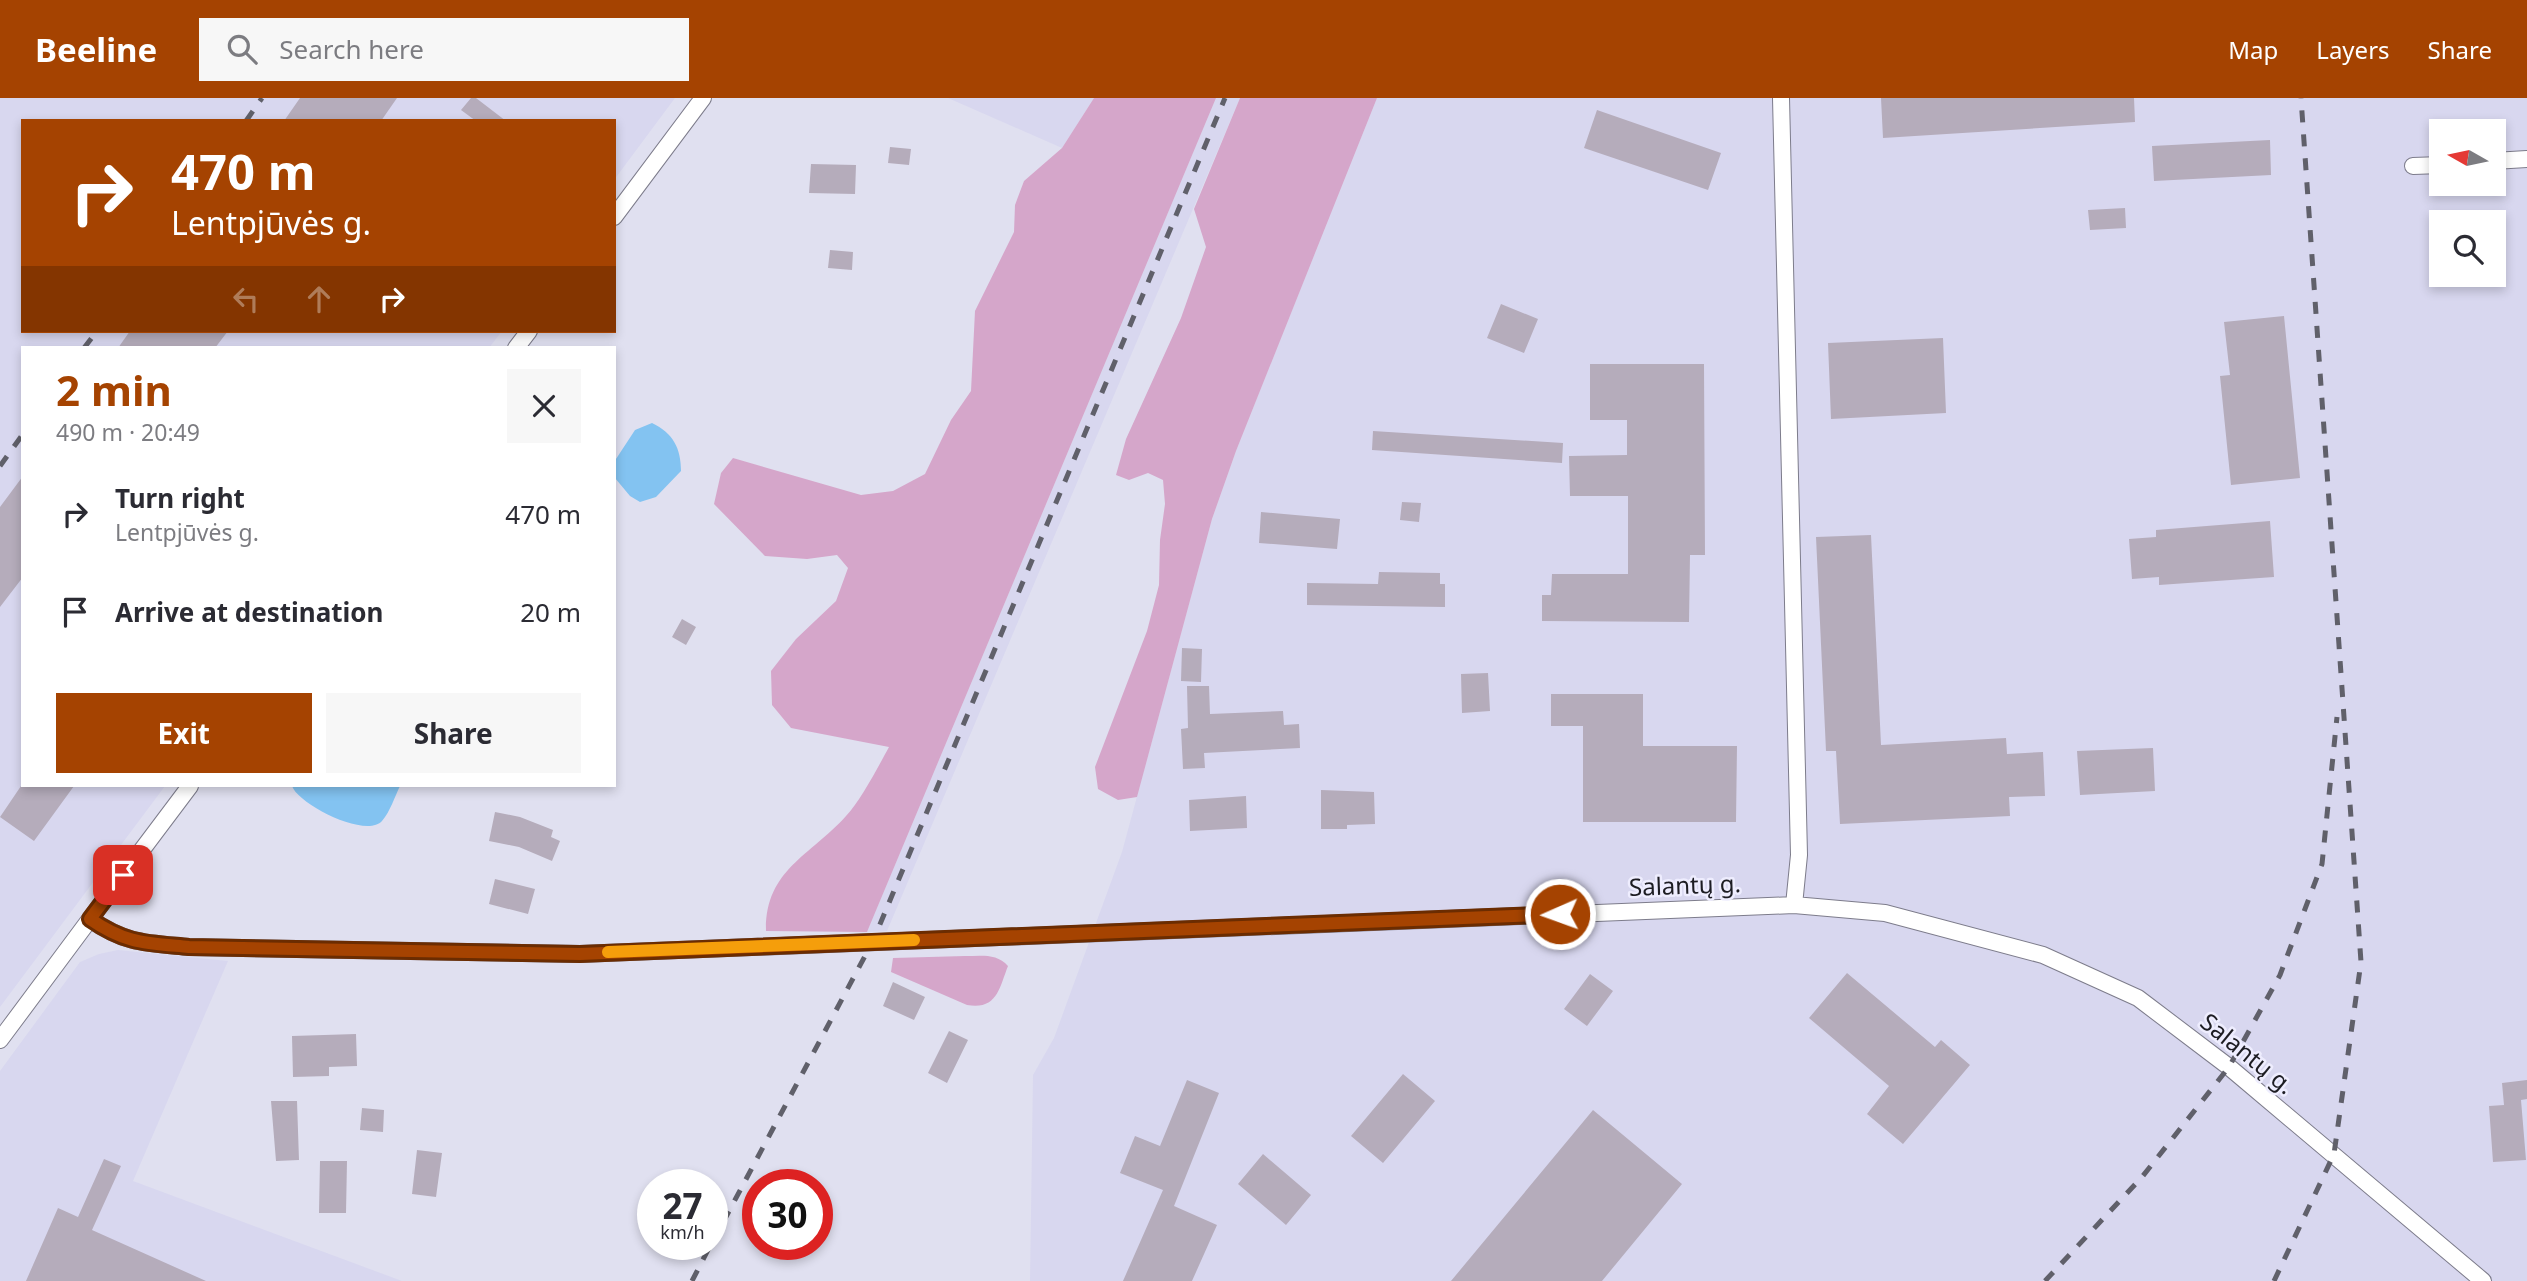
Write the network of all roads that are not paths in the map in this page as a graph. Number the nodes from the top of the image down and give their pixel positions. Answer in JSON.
{"nodes":[{"id":1,"x":703,"y":98,"type":"edge"},
{"id":2,"x":1781,"y":98,"type":"edge"},
{"id":3,"x":2527,"y":159,"type":"edge"},
{"id":4,"x":2506,"y":160,"type":"edge"},
{"id":5,"x":2429,"y":165,"type":"edge"},
{"id":6,"x":2413,"y":166,"type":"dead end"},
{"id":7,"x":616,"y":214,"type":"edge"},
{"id":8,"x":189,"y":787,"type":"edge"},
{"id":9,"x":1794,"y":905,"type":"junction"},
{"id":10,"x":90,"y":919,"type":"junction"},
{"id":11,"x":0,"y":1040,"type":"edge"},
{"id":12,"x":2483,"y":1281,"type":"edge"}],
"edges":[{"from":1,"to":7,"type":"street"},
{"from":2,"to":9,"type":"street"},
{"from":3,"to":4,"type":"street"},
{"from":5,"to":6,"type":"street"},
{"from":8,"to":10,"type":"street"},
{"from":9,"to":10,"type":"street","name":"Salantų g."},
{"from":9,"to":12,"type":"street","name":"Salantų g."},
{"from":10,"to":11,"type":"street"}]}
